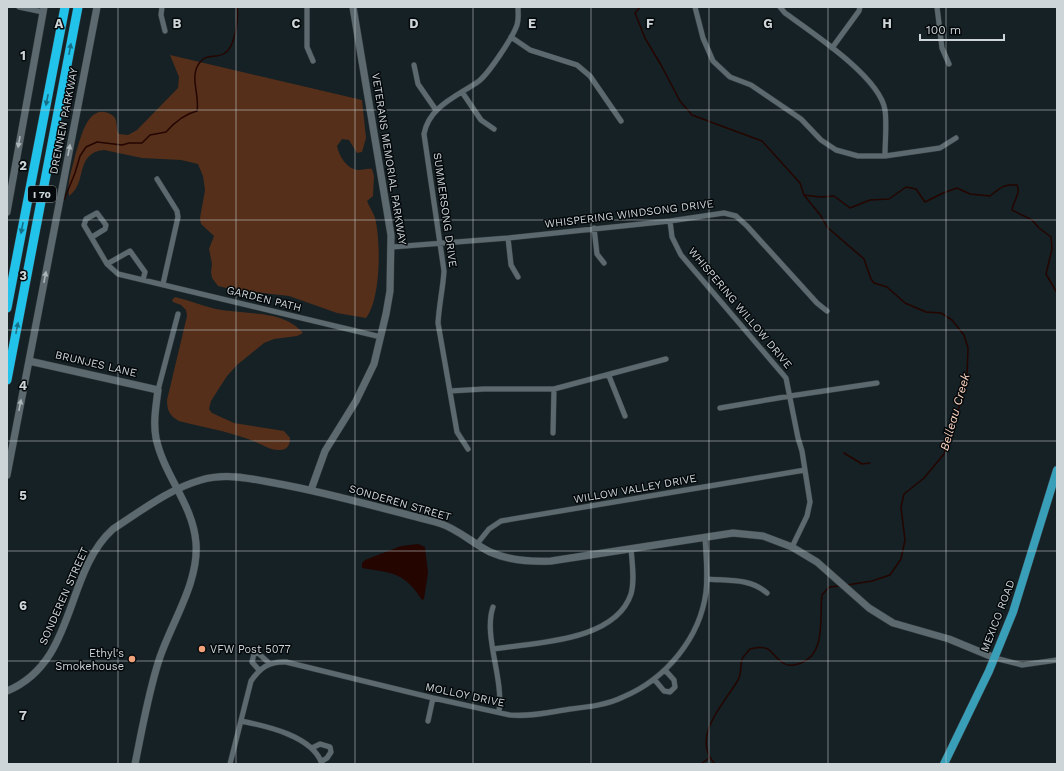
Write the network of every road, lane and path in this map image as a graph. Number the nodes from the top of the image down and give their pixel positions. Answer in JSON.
{"nodes":[{"id":1,"x":19,"y":7,"type":"edge"},
{"id":2,"x":64,"y":7,"type":"edge"},
{"id":3,"x":78,"y":7,"type":"edge"},
{"id":4,"x":97,"y":7,"type":"edge"},
{"id":5,"x":162,"y":7,"type":"edge"},
{"id":6,"x":307,"y":7,"type":"edge"},
{"id":7,"x":353,"y":7,"type":"edge"},
{"id":8,"x":518,"y":7,"type":"edge"},
{"id":9,"x":695,"y":7,"type":"edge"},
{"id":10,"x":780,"y":7,"type":"edge"},
{"id":11,"x":860,"y":7,"type":"edge"},
{"id":12,"x":937,"y":7,"type":"edge"},
{"id":13,"x":43,"y":10,"type":"edge"},
{"id":14,"x":165,"y":31,"type":"dead end"},
{"id":15,"x":511,"y":37,"type":"junction"},
{"id":16,"x":832,"y":48,"type":"junction"},
{"id":17,"x":313,"y":61,"type":"dead end"},
{"id":18,"x":949,"y":64,"type":"dead end"},
{"id":19,"x":414,"y":66,"type":"dead end"},
{"id":20,"x":462,"y":92,"type":"junction"},
{"id":21,"x":436,"y":110,"type":"junction"},
{"id":22,"x":621,"y":121,"type":"dead end"},
{"id":23,"x":494,"y":129,"type":"dead end"},
{"id":24,"x":956,"y":138,"type":"dead end"},
{"id":25,"x":885,"y":156,"type":"junction"},
{"id":26,"x":157,"y":179,"type":"dead end"},
{"id":27,"x":7,"y":212,"type":"edge"},
{"id":28,"x":670,"y":221,"type":"junction"},
{"id":29,"x":594,"y":228,"type":"junction"},
{"id":30,"x":92,"y":237,"type":"junction"},
{"id":31,"x":508,"y":238,"type":"junction"},
{"id":32,"x":441,"y":243,"type":"junction"},
{"id":33,"x":392,"y":247,"type":"junction"},
{"id":34,"x":604,"y":263,"type":"dead end"},
{"id":35,"x":107,"y":264,"type":"junction"},
{"id":36,"x":518,"y":277,"type":"dead end"},
{"id":37,"x":143,"y":280,"type":"junction"},
{"id":38,"x":163,"y":284,"type":"junction"},
{"id":39,"x":7,"y":308,"type":"edge"},
{"id":40,"x":827,"y":311,"type":"dead end"},
{"id":41,"x":178,"y":314,"type":"dead end"},
{"id":42,"x":381,"y":337,"type":"junction"},
{"id":43,"x":666,"y":360,"type":"dead end"},
{"id":44,"x":29,"y":361,"type":"junction"},
{"id":45,"x":609,"y":376,"type":"junction"},
{"id":46,"x":7,"y":380,"type":"edge"},
{"id":47,"x":877,"y":383,"type":"dead end"},
{"id":48,"x":554,"y":389,"type":"junction"},
{"id":49,"x":158,"y":390,"type":"junction"},
{"id":50,"x":450,"y":391,"type":"junction"},
{"id":51,"x":790,"y":396,"type":"junction"},
{"id":52,"x":720,"y":408,"type":"dead end"},
{"id":53,"x":625,"y":416,"type":"dead end"},
{"id":54,"x":553,"y":433,"type":"dead end"},
{"id":55,"x":468,"y":449,"type":"dead end"},
{"id":56,"x":805,"y":470,"type":"junction"},
{"id":57,"x":1057,"y":470,"type":"edge"},
{"id":58,"x":7,"y":475,"type":"edge"},
{"id":59,"x":177,"y":489,"type":"junction"},
{"id":60,"x":311,"y":490,"type":"junction"},
{"id":61,"x":705,"y":537,"type":"junction"},
{"id":62,"x":477,"y":544,"type":"junction"},
{"id":63,"x":792,"y":547,"type":"junction"},
{"id":64,"x":631,"y":548,"type":"junction"},
{"id":65,"x":707,"y":579,"type":"junction"},
{"id":66,"x":767,"y":593,"type":"dead end"},
{"id":67,"x":493,"y":607,"type":"dead end"},
{"id":68,"x":494,"y":649,"type":"junction"},
{"id":69,"x":995,"y":658,"type":"junction"},
{"id":70,"x":1057,"y":660,"type":"edge"},
{"id":71,"x":269,"y":663,"type":"junction"},
{"id":72,"x":259,"y":670,"type":"junction"},
{"id":73,"x":665,"y":670,"type":"junction"},
{"id":74,"x":654,"y":679,"type":"junction"},
{"id":75,"x":7,"y":691,"type":"edge"},
{"id":76,"x":433,"y":698,"type":"junction"},
{"id":77,"x":499,"y":712,"type":"junction"},
{"id":78,"x":241,"y":721,"type":"junction"},
{"id":79,"x":428,"y":721,"type":"dead end"},
{"id":80,"x":312,"y":748,"type":"junction"},
{"id":81,"x":322,"y":763,"type":"edge"},
{"id":82,"x":135,"y":764,"type":"edge"},
{"id":83,"x":230,"y":764,"type":"edge"},
{"id":84,"x":944,"y":764,"type":"edge"}],
"edges":[{"from":1,"to":13,"type":"street"},
{"from":2,"to":39,"type":"highway","number":"I 70","one_way":true},
{"from":46,"to":3,"type":"highway","number":"I 70","one_way":true},
{"from":44,"to":4,"type":"street","name":"DRENNEN PARKWAY","one_way":true},
{"from":5,"to":14,"type":"street"},
{"from":6,"to":17,"type":"street"},
{"from":7,"to":33,"type":"street","name":"VETERANS MEMORIAL PARKWAY"},
{"from":8,"to":15,"type":"street","name":"SUMMERSONG DRIVE"},
{"from":9,"to":25,"type":"street"},
{"from":10,"to":16,"type":"street"},
{"from":11,"to":16,"type":"street"},
{"from":12,"to":18,"type":"street"},
{"from":13,"to":27,"type":"street","one_way":true},
{"from":15,"to":20,"type":"street","name":"SUMMERSONG DRIVE"},
{"from":15,"to":22,"type":"street"},
{"from":16,"to":25,"type":"street"},
{"from":19,"to":21,"type":"street"},
{"from":20,"to":21,"type":"street","name":"SUMMERSONG DRIVE"},
{"from":20,"to":23,"type":"street"},
{"from":21,"to":32,"type":"street","name":"SUMMERSONG DRIVE"},
{"from":24,"to":25,"type":"street"},
{"from":26,"to":38,"type":"street"},
{"from":28,"to":29,"type":"street","name":"WHISPERING WINDSONG DRIVE"},
{"from":28,"to":40,"type":"street","name":"WHISPERING WINDSONG DRIVE"},
{"from":28,"to":51,"type":"street","name":"WHISPERING WILLOW DRIVE"},
{"from":29,"to":31,"type":"street","name":"WHISPERING WINDSONG DRIVE"},
{"from":29,"to":34,"type":"street"},
{"from":30,"to":30,"type":"street"},
{"from":30,"to":35,"type":"street"},
{"from":31,"to":32,"type":"street","name":"WHISPERING WINDSONG DRIVE"},
{"from":31,"to":36,"type":"street"},
{"from":32,"to":33,"type":"street","name":"WHISPERING WINDSONG DRIVE"},
{"from":32,"to":50,"type":"street","name":"SUMMERSONG DRIVE"},
{"from":33,"to":42,"type":"street","name":"VETERANS MEMORIAL PARKWAY"},
{"from":35,"to":37,"type":"street","name":"GARDEN PATH"},
{"from":35,"to":37,"type":"street"},
{"from":37,"to":38,"type":"street","name":"GARDEN PATH"},
{"from":38,"to":42,"type":"street","name":"GARDEN PATH"},
{"from":41,"to":49,"type":"street"},
{"from":42,"to":60,"type":"street","name":"VETERANS MEMORIAL PARKWAY"},
{"from":43,"to":45,"type":"street"},
{"from":44,"to":49,"type":"street","name":"BRUNJES LANE"},
{"from":58,"to":44,"type":"street","name":"DRENNEN PARKWAY","one_way":true},
{"from":45,"to":48,"type":"street"},
{"from":45,"to":53,"type":"street"},
{"from":47,"to":51,"type":"street"},
{"from":48,"to":50,"type":"street"},
{"from":48,"to":54,"type":"street"},
{"from":49,"to":59,"type":"street"},
{"from":50,"to":55,"type":"street","name":"SUMMERSONG DRIVE"},
{"from":51,"to":52,"type":"street"},
{"from":51,"to":56,"type":"street","name":"WHISPERING WILLOW DRIVE"},
{"from":56,"to":62,"type":"street","name":"WILLOW VALLEY DRIVE"},
{"from":56,"to":63,"type":"street","name":"WHISPERING WILLOW DRIVE"},
{"from":57,"to":69,"type":"main road","name":"MEXICO ROAD"},
{"from":59,"to":60,"type":"street","name":"SONDEREN STREET"},
{"from":59,"to":75,"type":"street","name":"SONDEREN STREET"},
{"from":59,"to":82,"type":"street"},
{"from":60,"to":62,"type":"street","name":"SONDEREN STREET"},
{"from":61,"to":63,"type":"street","name":"SONDEREN STREET"},
{"from":61,"to":64,"type":"street","name":"SONDEREN STREET"},
{"from":61,"to":65,"type":"street","name":"MOLLOY DRIVE"},
{"from":62,"to":64,"type":"street","name":"SONDEREN STREET"},
{"from":63,"to":69,"type":"street","name":"SONDEREN STREET"},
{"from":64,"to":68,"type":"street"},
{"from":65,"to":66,"type":"street"},
{"from":65,"to":73,"type":"street","name":"MOLLOY DRIVE"},
{"from":67,"to":68,"type":"street"},
{"from":68,"to":77,"type":"street"},
{"from":69,"to":70,"type":"street"},
{"from":69,"to":84,"type":"main road","name":"MEXICO ROAD"},
{"from":71,"to":72,"type":"street"},
{"from":71,"to":72,"type":"street","name":"MOLLOY DRIVE"},
{"from":71,"to":76,"type":"street","name":"MOLLOY DRIVE"},
{"from":72,"to":78,"type":"street"},
{"from":73,"to":74,"type":"street","name":"MOLLOY DRIVE"},
{"from":73,"to":74,"type":"street"},
{"from":74,"to":77,"type":"street","name":"MOLLOY DRIVE"},
{"from":76,"to":77,"type":"street","name":"MOLLOY DRIVE"},
{"from":76,"to":79,"type":"street"},
{"from":78,"to":80,"type":"street"},
{"from":78,"to":83,"type":"street"},
{"from":80,"to":81,"type":"street"},
{"from":80,"to":81,"type":"street"}]}
